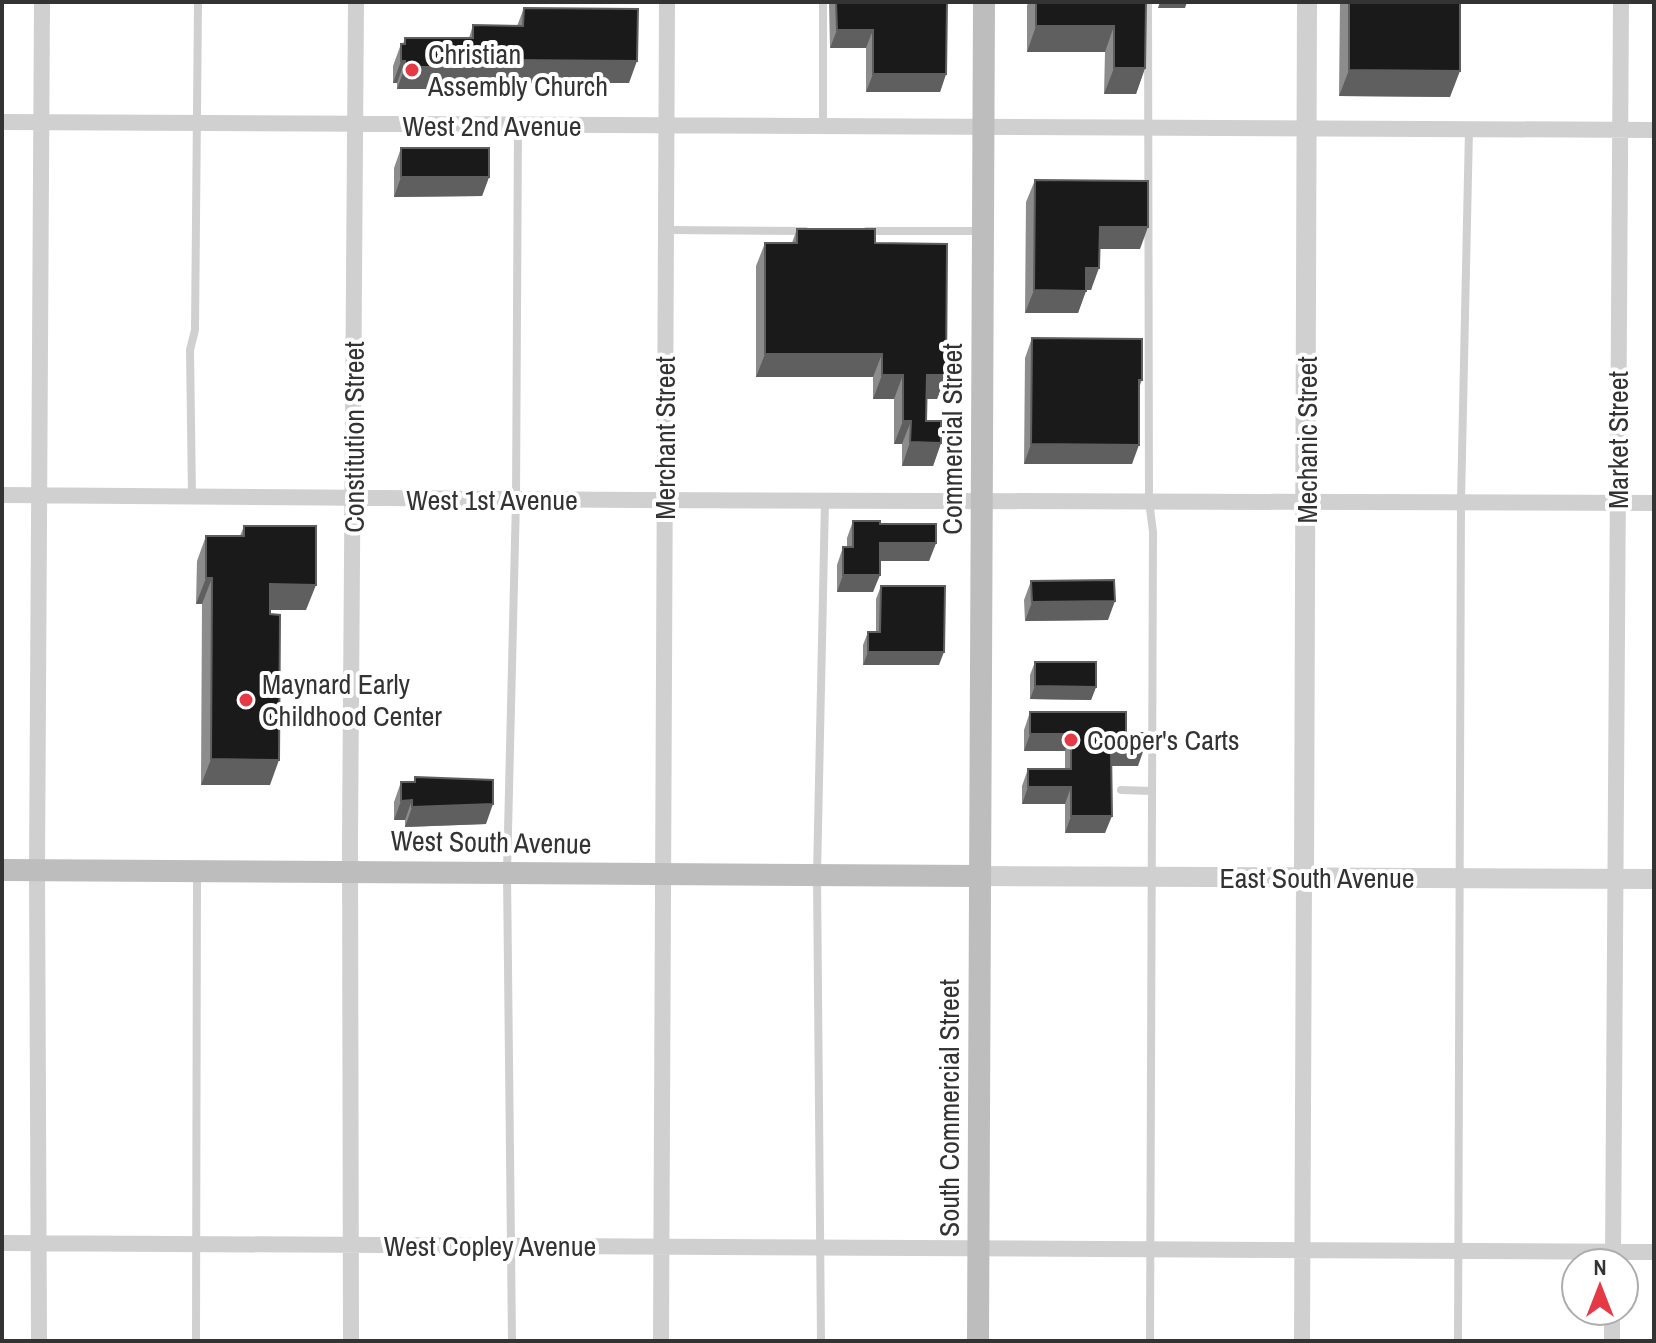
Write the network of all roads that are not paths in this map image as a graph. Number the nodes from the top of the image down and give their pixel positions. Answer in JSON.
{"nodes":[{"id":1,"x":42,"y":2,"type":"edge"},
{"id":2,"x":198,"y":2,"type":"edge"},
{"id":3,"x":356,"y":2,"type":"edge"},
{"id":4,"x":667,"y":2,"type":"edge"},
{"id":5,"x":823,"y":2,"type":"edge"},
{"id":6,"x":984,"y":2,"type":"edge"},
{"id":7,"x":1148,"y":2,"type":"edge"},
{"id":8,"x":1307,"y":2,"type":"edge"},
{"id":9,"x":1621,"y":2,"type":"edge"},
{"id":10,"x":2,"y":122,"type":"edge"},
{"id":11,"x":41,"y":122,"type":"junction"},
{"id":12,"x":199,"y":125,"type":"junction"},
{"id":13,"x":355,"y":126,"type":"junction"},
{"id":14,"x":518,"y":126,"type":"junction"},
{"id":15,"x":666,"y":127,"type":"junction"},
{"id":16,"x":823,"y":128,"type":"junction"},
{"id":17,"x":983,"y":129,"type":"junction"},
{"id":18,"x":1148,"y":129,"type":"junction"},
{"id":19,"x":1308,"y":129,"type":"junction"},
{"id":20,"x":1469,"y":129,"type":"junction"},
{"id":21,"x":1619,"y":130,"type":"junction"},
{"id":22,"x":1654,"y":130,"type":"edge"},
{"id":23,"x":666,"y":230,"type":"junction"},
{"id":24,"x":822,"y":231,"type":"edge"},
{"id":25,"x":853,"y":231,"type":"edge"},
{"id":26,"x":982,"y":231,"type":"junction"},
{"id":27,"x":2,"y":495,"type":"edge"},
{"id":28,"x":39,"y":496,"type":"junction"},
{"id":29,"x":192,"y":497,"type":"junction"},
{"id":30,"x":353,"y":499,"type":"junction"},
{"id":31,"x":516,"y":500,"type":"junction"},
{"id":32,"x":664,"y":500,"type":"junction"},
{"id":33,"x":825,"y":501,"type":"junction"},
{"id":34,"x":981,"y":501,"type":"junction"},
{"id":35,"x":1149,"y":501,"type":"junction"},
{"id":36,"x":1307,"y":501,"type":"junction"},
{"id":37,"x":1461,"y":502,"type":"junction"},
{"id":38,"x":1617,"y":503,"type":"junction"},
{"id":39,"x":1654,"y":503,"type":"edge"},
{"id":40,"x":1121,"y":790,"type":"dead end"},
{"id":41,"x":1152,"y":791,"type":"junction"},
{"id":42,"x":2,"y":870,"type":"edge"},
{"id":43,"x":37,"y":870,"type":"junction"},
{"id":44,"x":197,"y":871,"type":"junction"},
{"id":45,"x":350,"y":871,"type":"junction"},
{"id":46,"x":507,"y":873,"type":"junction"},
{"id":47,"x":662,"y":874,"type":"junction"},
{"id":48,"x":817,"y":875,"type":"junction"},
{"id":49,"x":980,"y":876,"type":"junction"},
{"id":50,"x":1152,"y":878,"type":"junction"},
{"id":51,"x":1304,"y":878,"type":"junction"},
{"id":52,"x":1460,"y":878,"type":"junction"},
{"id":53,"x":1614,"y":879,"type":"junction"},
{"id":54,"x":1654,"y":879,"type":"edge"},
{"id":55,"x":2,"y":1243,"type":"edge"},
{"id":56,"x":40,"y":1244,"type":"junction"},
{"id":57,"x":196,"y":1245,"type":"junction"},
{"id":58,"x":351,"y":1245,"type":"junction"},
{"id":59,"x":513,"y":1246,"type":"junction"},
{"id":60,"x":661,"y":1247,"type":"junction"},
{"id":61,"x":822,"y":1247,"type":"junction"},
{"id":62,"x":1613,"y":1247,"type":"edge"},
{"id":63,"x":979,"y":1248,"type":"junction"},
{"id":64,"x":1150,"y":1249,"type":"junction"},
{"id":65,"x":1302,"y":1250,"type":"junction"},
{"id":66,"x":1459,"y":1250,"type":"junction"},
{"id":67,"x":1560,"y":1255,"type":"edge"},
{"id":68,"x":39,"y":1341,"type":"edge"},
{"id":69,"x":196,"y":1341,"type":"edge"},
{"id":70,"x":351,"y":1341,"type":"edge"},
{"id":71,"x":512,"y":1341,"type":"edge"},
{"id":72,"x":661,"y":1341,"type":"edge"},
{"id":73,"x":821,"y":1341,"type":"edge"},
{"id":74,"x":978,"y":1341,"type":"edge"},
{"id":75,"x":1150,"y":1341,"type":"edge"},
{"id":76,"x":1302,"y":1341,"type":"edge"},
{"id":77,"x":1458,"y":1341,"type":"edge"}],
"edges":[{"from":1,"to":11,"type":"street"},
{"from":2,"to":12,"type":"lane"},
{"from":3,"to":13,"type":"street","name":"Constitution Street"},
{"from":4,"to":15,"type":"street","name":"Merchant Street"},
{"from":5,"to":16,"type":"lane"},
{"from":6,"to":17,"type":"main road","name":"Commercial Street"},
{"from":7,"to":18,"type":"lane"},
{"from":8,"to":19,"type":"street","name":"Mechanic Street"},
{"from":9,"to":21,"type":"street","name":"Market Street"},
{"from":10,"to":11,"type":"street","name":"West 2nd Avenue"},
{"from":11,"to":12,"type":"street","name":"West 2nd Avenue"},
{"from":11,"to":28,"type":"street"},
{"from":12,"to":13,"type":"street","name":"West 2nd Avenue"},
{"from":12,"to":29,"type":"lane"},
{"from":13,"to":14,"type":"street","name":"West 2nd Avenue"},
{"from":13,"to":30,"type":"street","name":"Constitution Street"},
{"from":14,"to":15,"type":"street","name":"West 2nd Avenue"},
{"from":14,"to":31,"type":"lane"},
{"from":15,"to":16,"type":"street","name":"West 2nd Avenue"},
{"from":15,"to":23,"type":"street","name":"Merchant Street"},
{"from":16,"to":17,"type":"street","name":"West 2nd Avenue"},
{"from":17,"to":18,"type":"street","name":"West 2nd Avenue"},
{"from":17,"to":26,"type":"main road","name":"Commercial Street"},
{"from":18,"to":19,"type":"street","name":"West 2nd Avenue"},
{"from":18,"to":35,"type":"lane"},
{"from":19,"to":20,"type":"street","name":"West 2nd Avenue"},
{"from":19,"to":36,"type":"street","name":"Mechanic Street"},
{"from":20,"to":21,"type":"street","name":"West 2nd Avenue"},
{"from":20,"to":37,"type":"lane"},
{"from":21,"to":22,"type":"street","name":"West 2nd Avenue"},
{"from":21,"to":38,"type":"street","name":"Market Street"},
{"from":23,"to":24,"type":"lane"},
{"from":23,"to":32,"type":"street","name":"Merchant Street"},
{"from":25,"to":26,"type":"lane"},
{"from":26,"to":34,"type":"main road","name":"Commercial Street"},
{"from":27,"to":28,"type":"street","name":"West 1st Avenue"},
{"from":28,"to":29,"type":"street","name":"West 1st Avenue"},
{"from":28,"to":43,"type":"street"},
{"from":29,"to":30,"type":"street","name":"West 1st Avenue"},
{"from":30,"to":31,"type":"street","name":"West 1st Avenue"},
{"from":30,"to":45,"type":"street","name":"Constitution Street"},
{"from":31,"to":32,"type":"street","name":"West 1st Avenue"},
{"from":31,"to":46,"type":"lane"},
{"from":32,"to":33,"type":"street","name":"West 1st Avenue"},
{"from":32,"to":47,"type":"street","name":"Merchant Street"},
{"from":33,"to":34,"type":"street","name":"West 1st Avenue"},
{"from":33,"to":48,"type":"lane"},
{"from":34,"to":35,"type":"street","name":"West 1st Avenue"},
{"from":34,"to":49,"type":"main road","name":"Commercial Street"},
{"from":35,"to":36,"type":"street","name":"West 1st Avenue"},
{"from":35,"to":41,"type":"lane"},
{"from":36,"to":37,"type":"street","name":"West 1st Avenue"},
{"from":36,"to":51,"type":"street","name":"Mechanic Street"},
{"from":37,"to":38,"type":"street","name":"West 1st Avenue"},
{"from":37,"to":52,"type":"lane"},
{"from":38,"to":39,"type":"street","name":"West 1st Avenue"},
{"from":38,"to":53,"type":"street","name":"Market Street"},
{"from":40,"to":41,"type":"lane"},
{"from":41,"to":50,"type":"lane"},
{"from":42,"to":43,"type":"main road","name":"West South Avenue"},
{"from":43,"to":44,"type":"main road","name":"West South Avenue"},
{"from":43,"to":56,"type":"street"},
{"from":44,"to":45,"type":"main road","name":"West South Avenue"},
{"from":44,"to":57,"type":"lane"},
{"from":45,"to":46,"type":"main road","name":"West South Avenue"},
{"from":45,"to":58,"type":"street","name":"Constitution Street"},
{"from":46,"to":47,"type":"main road","name":"West South Avenue"},
{"from":46,"to":59,"type":"lane"},
{"from":47,"to":48,"type":"main road","name":"West South Avenue"},
{"from":47,"to":60,"type":"street","name":"Merchant Street"},
{"from":48,"to":49,"type":"main road","name":"West South Avenue"},
{"from":48,"to":61,"type":"lane"},
{"from":49,"to":50,"type":"street","name":"East South Avenue"},
{"from":49,"to":63,"type":"main road","name":"South Commercial Street"},
{"from":50,"to":51,"type":"street","name":"East South Avenue"},
{"from":50,"to":64,"type":"lane"},
{"from":51,"to":52,"type":"street","name":"East South Avenue"},
{"from":51,"to":65,"type":"street"},
{"from":52,"to":53,"type":"street","name":"East South Avenue"},
{"from":52,"to":66,"type":"lane"},
{"from":53,"to":54,"type":"street","name":"East South Avenue"},
{"from":53,"to":62,"type":"street","name":"Market Street"},
{"from":55,"to":56,"type":"street","name":"West Copley Avenue"},
{"from":56,"to":57,"type":"street","name":"West Copley Avenue"},
{"from":56,"to":68,"type":"street"},
{"from":57,"to":58,"type":"street","name":"West Copley Avenue"},
{"from":57,"to":69,"type":"lane"},
{"from":58,"to":59,"type":"street","name":"West Copley Avenue"},
{"from":58,"to":70,"type":"street","name":"Constitution Street"},
{"from":59,"to":60,"type":"street","name":"West Copley Avenue"},
{"from":59,"to":71,"type":"lane"},
{"from":60,"to":61,"type":"street","name":"West Copley Avenue"},
{"from":60,"to":72,"type":"street","name":"Merchant Street"},
{"from":61,"to":63,"type":"street","name":"West Copley Avenue"},
{"from":61,"to":73,"type":"lane"},
{"from":63,"to":64,"type":"street","name":"West Copley Avenue"},
{"from":63,"to":74,"type":"main road","name":"South Commercial Street"},
{"from":64,"to":65,"type":"street","name":"West Copley Avenue"},
{"from":64,"to":75,"type":"lane"},
{"from":65,"to":66,"type":"street","name":"West Copley Avenue"},
{"from":65,"to":76,"type":"street"},
{"from":66,"to":67,"type":"street","name":"West Copley Avenue"},
{"from":66,"to":77,"type":"lane"}]}
